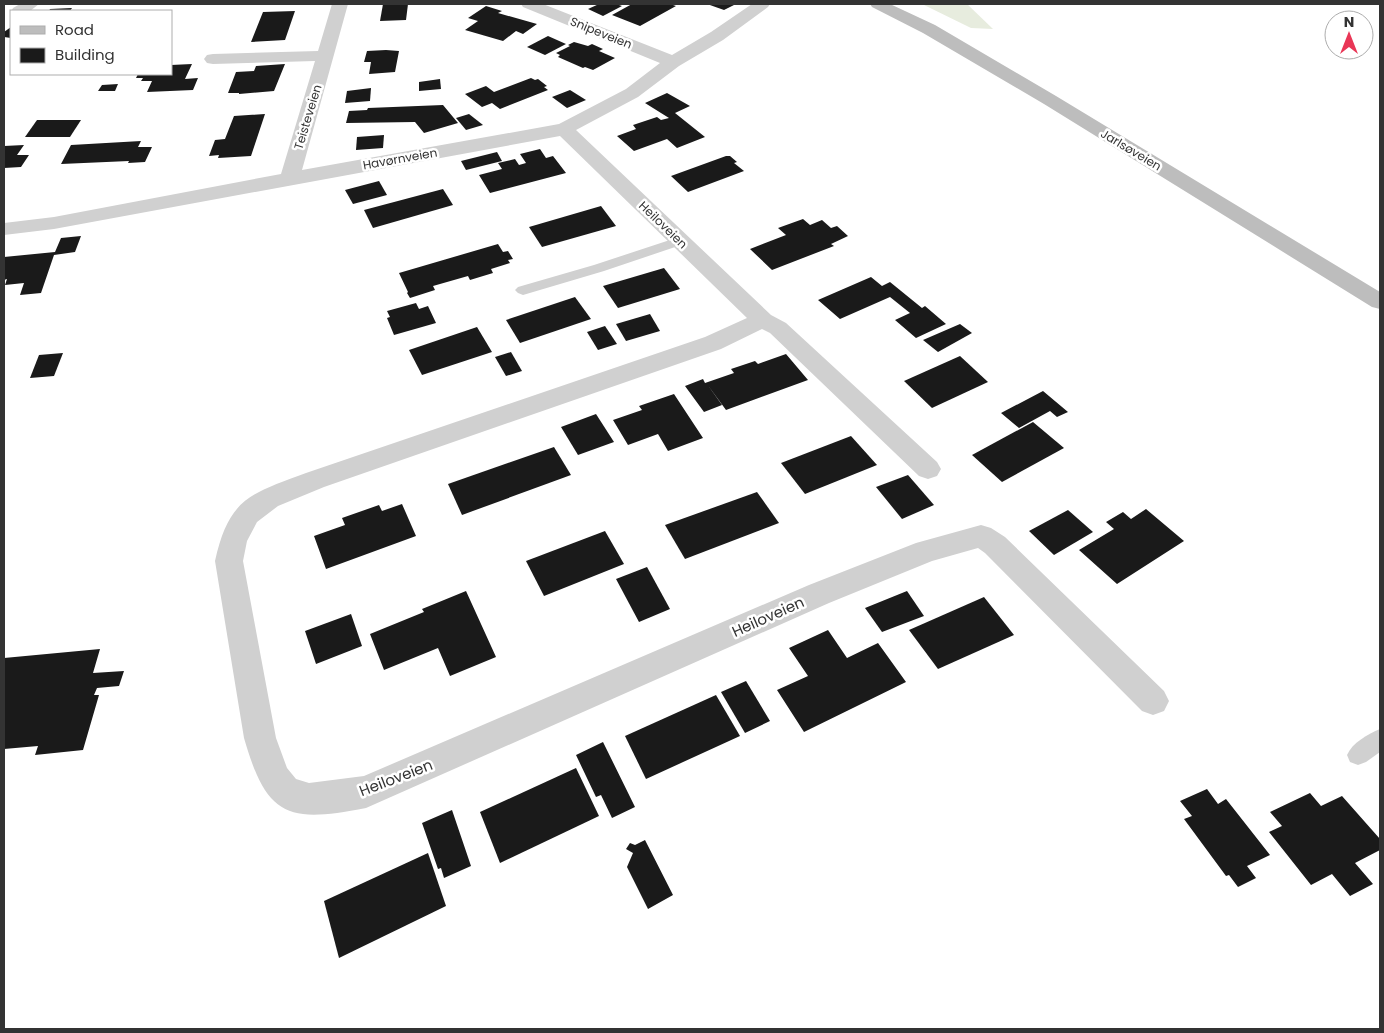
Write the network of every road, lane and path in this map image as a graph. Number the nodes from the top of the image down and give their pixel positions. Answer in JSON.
{"nodes":[{"id":1,"x":340,"y":4,"type":"edge"},
{"id":2,"x":530,"y":4,"type":"edge"},
{"id":3,"x":762,"y":4,"type":"edge"},
{"id":4,"x":878,"y":4,"type":"edge"},
{"id":5,"x":325,"y":56,"type":"junction"},
{"id":6,"x":212,"y":59,"type":"dead end"},
{"id":7,"x":673,"y":62,"type":"junction"},
{"id":8,"x":564,"y":129,"type":"junction"},
{"id":9,"x":290,"y":178,"type":"junction"},
{"id":10,"x":4,"y":229,"type":"edge"},
{"id":11,"x":679,"y":241,"type":"junction"},
{"id":12,"x":523,"y":290,"type":"dead end"},
{"id":13,"x":1380,"y":302,"type":"edge"},
{"id":14,"x":763,"y":320,"type":"junction"},
{"id":15,"x":928,"y":469,"type":"dead end"},
{"id":16,"x":1153,"y":701,"type":"dead end"},
{"id":17,"x":1380,"y":739,"type":"edge"},
{"id":18,"x":1358,"y":756,"type":"dead end"}],
"edges":[{"from":1,"to":5,"type":"street","name":"Teisteveien"},
{"from":2,"to":7,"type":"street","name":"Snipeveien"},
{"from":3,"to":7,"type":"street","name":"Havørnveien"},
{"from":4,"to":13,"type":"street","name":"Jarlsøveien"},
{"from":5,"to":6,"type":"street"},
{"from":5,"to":9,"type":"street","name":"Teisteveien"},
{"from":7,"to":8,"type":"street","name":"Havørnveien"},
{"from":8,"to":9,"type":"street","name":"Havørnveien"},
{"from":8,"to":11,"type":"street","name":"Heiloveien"},
{"from":9,"to":10,"type":"street","name":"Havørnveien"},
{"from":11,"to":12,"type":"lane"},
{"from":11,"to":14,"type":"street","name":"Heiloveien"},
{"from":14,"to":15,"type":"street","name":"Heiloveien"},
{"from":14,"to":16,"type":"street","name":"Heiloveien"},
{"from":17,"to":18,"type":"lane"}]}
